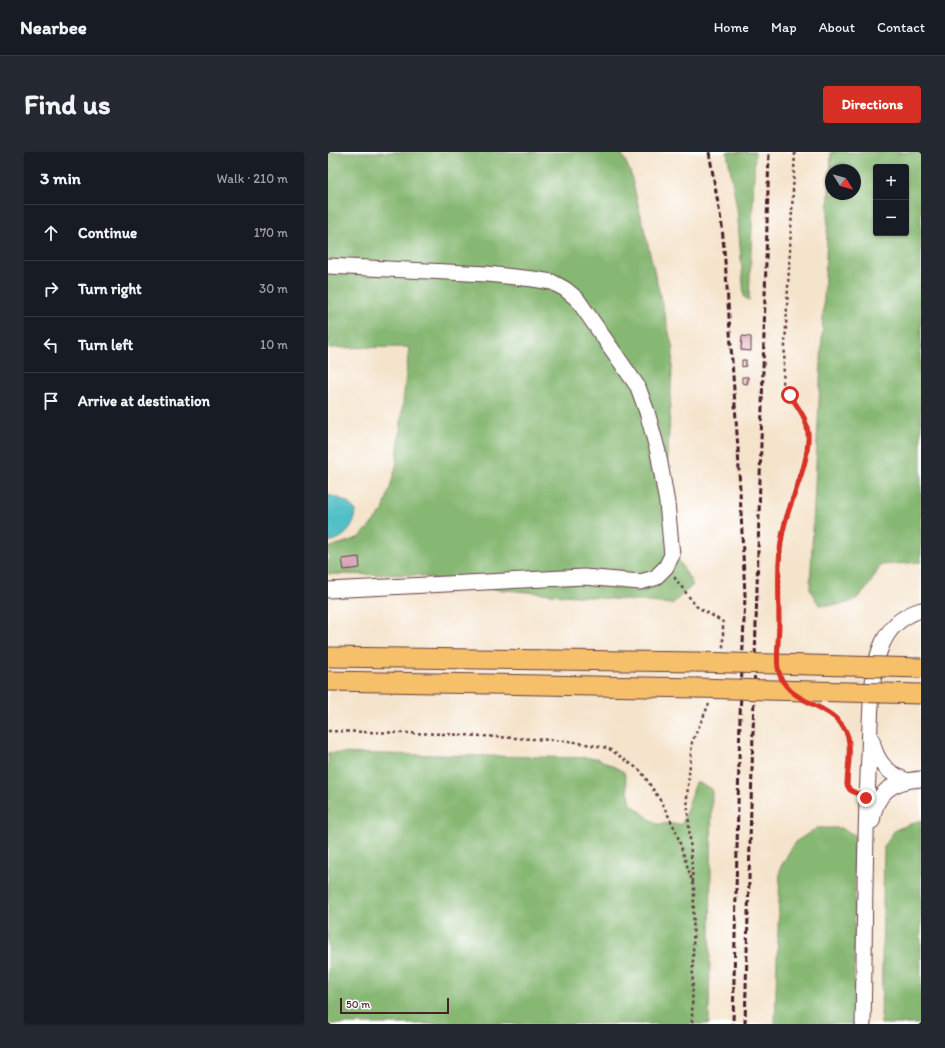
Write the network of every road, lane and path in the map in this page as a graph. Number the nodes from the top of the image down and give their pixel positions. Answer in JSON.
{"nodes":[{"id":1,"x":795,"y":152,"type":"edge"},
{"id":2,"x":328,"y":266,"type":"edge"},
{"id":3,"x":666,"y":567,"type":"junction"},
{"id":4,"x":328,"y":590,"type":"edge"},
{"id":5,"x":921,"y":610,"type":"edge"},
{"id":6,"x":723,"y":650,"type":"dead end"},
{"id":7,"x":778,"y":653,"type":"dead end"},
{"id":8,"x":328,"y":657,"type":"edge"},
{"id":9,"x":921,"y":668,"type":"edge"},
{"id":10,"x":328,"y":681,"type":"edge"},
{"id":11,"x":921,"y":694,"type":"edge"},
{"id":12,"x":711,"y":699,"type":"dead end"},
{"id":13,"x":817,"y":706,"type":"dead end"},
{"id":14,"x":870,"y":718,"type":"junction"},
{"id":15,"x":328,"y":731,"type":"edge"},
{"id":16,"x":921,"y":779,"type":"edge"},
{"id":17,"x":905,"y":780,"type":"junction"},
{"id":18,"x":866,"y":798,"type":"junction"},
{"id":19,"x":866,"y":875,"type":"junction"},
{"id":20,"x":694,"y":887,"type":"junction"},
{"id":21,"x":692,"y":1024,"type":"edge"},
{"id":22,"x":863,"y":1024,"type":"edge"}],
"edges":[{"from":1,"to":7,"type":"path"},
{"from":2,"to":3,"type":"street"},
{"from":3,"to":4,"type":"street"},
{"from":3,"to":6,"type":"path"},
{"from":5,"to":14,"type":"street"},
{"from":8,"to":9,"type":"main road","bridge":true},
{"from":10,"to":11,"type":"main road","bridge":true},
{"from":12,"to":20,"type":"path"},
{"from":13,"to":18,"type":"path"},
{"from":14,"to":17,"type":"street"},
{"from":14,"to":18,"type":"street"},
{"from":15,"to":20,"type":"path"},
{"from":16,"to":17,"type":"street"},
{"from":17,"to":19,"type":"street"},
{"from":18,"to":19,"type":"street"},
{"from":19,"to":22,"type":"street"},
{"from":20,"to":21,"type":"path"}]}
